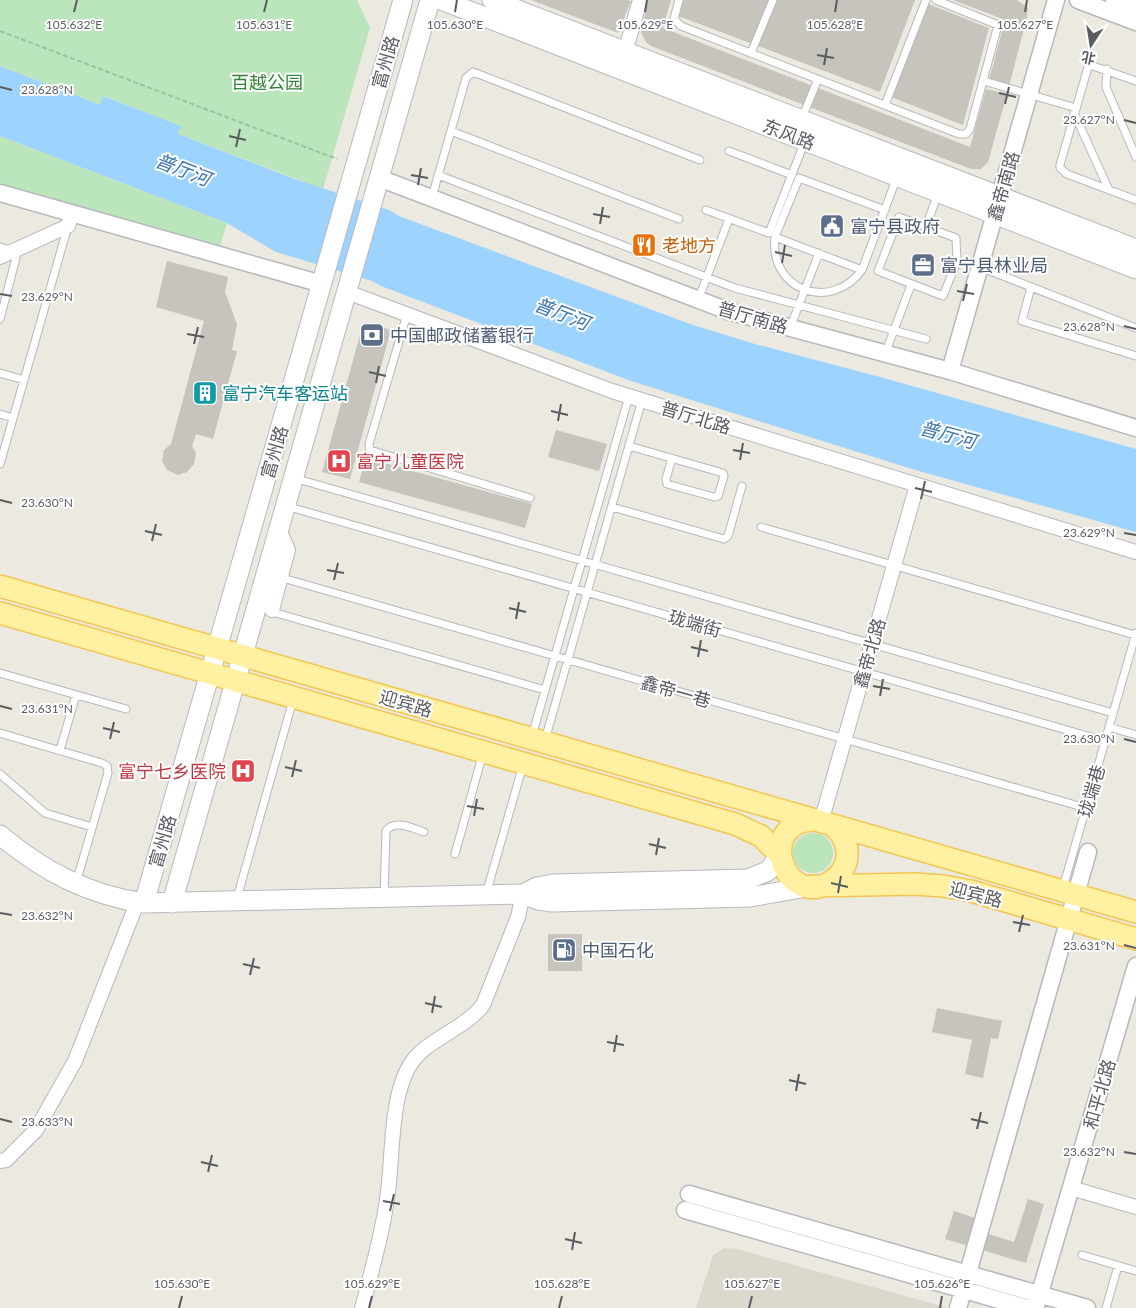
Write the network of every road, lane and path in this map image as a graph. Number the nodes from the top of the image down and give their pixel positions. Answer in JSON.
{"nodes":[{"id":1,"x":403,"y":0,"type":"edge"},
{"id":2,"x":430,"y":0,"type":"edge"},
{"id":3,"x":441,"y":0,"type":"edge"},
{"id":4,"x":494,"y":0,"type":"edge"},
{"id":5,"x":640,"y":0,"type":"edge"},
{"id":6,"x":679,"y":0,"type":"edge"},
{"id":7,"x":773,"y":0,"type":"edge"},
{"id":8,"x":926,"y":0,"type":"edge"},
{"id":9,"x":936,"y":0,"type":"edge"},
{"id":10,"x":1056,"y":0,"type":"edge"},
{"id":11,"x":1078,"y":0,"type":"edge"},
{"id":12,"x":1114,"y":0,"type":"edge"},
{"id":13,"x":1136,"y":9,"type":"edge"},
{"id":14,"x":1136,"y":22,"type":"edge"},
{"id":15,"x":0,"y":32,"type":"edge"},
{"id":16,"x":625,"y":52,"type":"junction"},
{"id":17,"x":751,"y":53,"type":"junction"},
{"id":18,"x":1107,"y":69,"type":"junction"},
{"id":19,"x":818,"y":79,"type":"junction"},
{"id":20,"x":984,"y":81,"type":"junction"},
{"id":21,"x":1136,"y":81,"type":"edge"},
{"id":22,"x":1029,"y":94,"type":"junction"},
{"id":23,"x":885,"y":105,"type":"junction"},
{"id":24,"x":1075,"y":110,"type":"junction"},
{"id":25,"x":451,"y":131,"type":"junction"},
{"id":26,"x":801,"y":132,"type":"junction"},
{"id":27,"x":729,"y":151,"type":"dead end"},
{"id":28,"x":1136,"y":157,"type":"edge"},
{"id":29,"x":337,"y":159,"type":"dead end"},
{"id":30,"x":700,"y":160,"type":"dead end"},
{"id":31,"x":438,"y":175,"type":"junction"},
{"id":32,"x":792,"y":175,"type":"junction"},
{"id":33,"x":898,"y":176,"type":"junction"},
{"id":34,"x":379,"y":178,"type":"junction"},
{"id":35,"x":1109,"y":190,"type":"junction"},
{"id":36,"x":939,"y":192,"type":"junction"},
{"id":37,"x":0,"y":193,"type":"edge"},
{"id":38,"x":432,"y":198,"type":"junction"},
{"id":39,"x":1136,"y":200,"type":"edge"},
{"id":40,"x":997,"y":205,"type":"junction"},
{"id":41,"x":706,"y":210,"type":"dead end"},
{"id":42,"x":885,"y":210,"type":"junction"},
{"id":43,"x":679,"y":219,"type":"dead end"},
{"id":44,"x":729,"y":219,"type":"junction"},
{"id":45,"x":70,"y":220,"type":"junction"},
{"id":46,"x":926,"y":226,"type":"junction"},
{"id":47,"x":775,"y":237,"type":"junction"},
{"id":48,"x":7,"y":249,"type":"edge"},
{"id":49,"x":1136,"y":249,"type":"edge"},
{"id":50,"x":818,"y":253,"type":"junction"},
{"id":51,"x":0,"y":257,"type":"edge"},
{"id":52,"x":980,"y":267,"type":"junction"},
{"id":53,"x":1136,"y":268,"type":"edge"},
{"id":54,"x":862,"y":270,"type":"junction"},
{"id":55,"x":706,"y":278,"type":"junction"},
{"id":56,"x":322,"y":284,"type":"junction"},
{"id":57,"x":912,"y":284,"type":"junction"},
{"id":58,"x":1031,"y":287,"type":"junction"},
{"id":59,"x":804,"y":290,"type":"junction"},
{"id":60,"x":347,"y":292,"type":"junction"},
{"id":61,"x":698,"y":300,"type":"junction"},
{"id":62,"x":798,"y":305,"type":"junction"},
{"id":63,"x":406,"y":314,"type":"junction"},
{"id":64,"x":0,"y":320,"type":"edge"},
{"id":65,"x":790,"y":328,"type":"junction"},
{"id":66,"x":1136,"y":328,"type":"edge"},
{"id":67,"x":894,"y":331,"type":"junction"},
{"id":68,"x":926,"y":340,"type":"dead end"},
{"id":69,"x":885,"y":354,"type":"junction"},
{"id":70,"x":1136,"y":356,"type":"edge"},
{"id":71,"x":950,"y":371,"type":"junction"},
{"id":72,"x":0,"y":373,"type":"edge"},
{"id":73,"x":24,"y":380,"type":"junction"},
{"id":74,"x":636,"y":398,"type":"junction"},
{"id":75,"x":0,"y":414,"type":"edge"},
{"id":76,"x":13,"y":418,"type":"junction"},
{"id":77,"x":1136,"y":428,"type":"edge"},
{"id":78,"x":629,"y":446,"type":"junction"},
{"id":79,"x":672,"y":458,"type":"junction"},
{"id":80,"x":0,"y":461,"type":"edge"},
{"id":81,"x":294,"y":478,"type":"junction"},
{"id":82,"x":917,"y":485,"type":"junction"},
{"id":83,"x":742,"y":486,"type":"dead end"},
{"id":84,"x":530,"y":498,"type":"dead end"},
{"id":85,"x":286,"y":506,"type":"junction"},
{"id":86,"x":612,"y":507,"type":"junction"},
{"id":87,"x":276,"y":524,"type":"dead end"},
{"id":88,"x":761,"y":527,"type":"dead end"},
{"id":89,"x":1136,"y":552,"type":"edge"},
{"id":90,"x":582,"y":560,"type":"junction"},
{"id":91,"x":595,"y":564,"type":"junction"},
{"id":92,"x":894,"y":566,"type":"junction"},
{"id":93,"x":266,"y":573,"type":"junction"},
{"id":94,"x":0,"y":586,"type":"edge"},
{"id":95,"x":574,"y":588,"type":"junction"},
{"id":96,"x":587,"y":592,"type":"junction"},
{"id":97,"x":264,"y":609,"type":"junction"},
{"id":98,"x":0,"y":613,"type":"edge"},
{"id":99,"x":1136,"y":634,"type":"edge"},
{"id":100,"x":872,"y":644,"type":"junction"},
{"id":101,"x":217,"y":649,"type":"junction"},
{"id":102,"x":243,"y":656,"type":"junction"},
{"id":103,"x":554,"y":656,"type":"junction"},
{"id":104,"x":568,"y":660,"type":"junction"},
{"id":105,"x":864,"y":672,"type":"junction"},
{"id":106,"x":0,"y":673,"type":"edge"},
{"id":107,"x":210,"y":673,"type":"junction"},
{"id":108,"x":236,"y":680,"type":"junction"},
{"id":109,"x":545,"y":690,"type":"junction"},
{"id":110,"x":76,"y":695,"type":"junction"},
{"id":111,"x":294,"y":697,"type":"junction"},
{"id":112,"x":126,"y":709,"type":"dead end"},
{"id":113,"x":1113,"y":713,"type":"junction"},
{"id":114,"x":1109,"y":727,"type":"junction"},
{"id":115,"x":0,"y":733,"type":"edge"},
{"id":116,"x":1136,"y":735,"type":"edge"},
{"id":117,"x":844,"y":739,"type":"junction"},
{"id":118,"x":538,"y":741,"type":"junction"},
{"id":119,"x":1105,"y":741,"type":"junction"},
{"id":120,"x":60,"y":750,"type":"junction"},
{"id":121,"x":484,"y":752,"type":"junction"},
{"id":122,"x":524,"y":763,"type":"junction"},
{"id":123,"x":0,"y":774,"type":"edge"},
{"id":124,"x":1086,"y":808,"type":"junction"},
{"id":125,"x":822,"y":822,"type":"junction"},
{"id":126,"x":92,"y":827,"type":"junction"},
{"id":127,"x":424,"y":832,"type":"dead end"},
{"id":128,"x":0,"y":835,"type":"edge"},
{"id":129,"x":1088,"y":852,"type":"dead end"},
{"id":130,"x":455,"y":854,"type":"dead end"},
{"id":131,"x":780,"y":856,"type":"junction"},
{"id":132,"x":76,"y":885,"type":"junction"},
{"id":133,"x":812,"y":886,"type":"junction"},
{"id":134,"x":1062,"y":891,"type":"junction"},
{"id":135,"x":523,"y":894,"type":"junction"},
{"id":136,"x":486,"y":895,"type":"junction"},
{"id":137,"x":384,"y":897,"type":"junction"},
{"id":138,"x":236,"y":901,"type":"junction"},
{"id":139,"x":172,"y":903,"type":"junction"},
{"id":140,"x":140,"y":905,"type":"junction"},
{"id":141,"x":1136,"y":912,"type":"edge"},
{"id":142,"x":1136,"y":939,"type":"edge"},
{"id":143,"x":1136,"y":966,"type":"edge"},
{"id":144,"x":0,"y":1161,"type":"edge"},
{"id":145,"x":1071,"y":1188,"type":"junction"},
{"id":146,"x":689,"y":1194,"type":"dead end"},
{"id":147,"x":1136,"y":1207,"type":"edge"},
{"id":148,"x":685,"y":1210,"type":"dead end"},
{"id":149,"x":1082,"y":1255,"type":"dead end"},
{"id":150,"x":1118,"y":1266,"type":"junction"},
{"id":151,"x":1136,"y":1271,"type":"edge"},
{"id":152,"x":1038,"y":1301,"type":"edge"},
{"id":153,"x":362,"y":1308,"type":"edge"},
{"id":154,"x":958,"y":1308,"type":"edge"},
{"id":155,"x":1028,"y":1308,"type":"edge"},
{"id":156,"x":1087,"y":1308,"type":"edge"},
{"id":157,"x":1106,"y":1308,"type":"edge"}],
"edges":[{"from":1,"to":56,"type":"main road","name":"富州路"},
{"from":2,"to":34,"type":"main road","name":"富州路"},
{"from":3,"to":26,"type":"main road","name":"东风路"},
{"from":4,"to":16,"type":"main road","name":"东风路"},
{"from":5,"to":16,"type":"street"},
{"from":6,"to":17,"type":"lane"},
{"from":7,"to":17,"type":"lane"},
{"from":8,"to":23,"type":"lane"},
{"from":9,"to":20,"type":"lane"},
{"from":10,"to":22,"type":"street","name":"鑫帝南路"},
{"from":11,"to":14,"type":"street"},
{"from":12,"to":13,"type":"street"},
{"from":15,"to":29,"type":"path"},
{"from":16,"to":26,"type":"main road","name":"东风路"},
{"from":17,"to":19,"type":"lane"},
{"from":18,"to":21,"type":"lane"},
{"from":18,"to":24,"type":"lane"},
{"from":18,"to":28,"type":"lane"},
{"from":19,"to":23,"type":"lane"},
{"from":19,"to":26,"type":"lane"},
{"from":20,"to":22,"type":"lane"},
{"from":20,"to":23,"type":"lane"},
{"from":22,"to":24,"type":"lane"},
{"from":22,"to":40,"type":"street","name":"鑫帝南路"},
{"from":24,"to":35,"type":"lane"},
{"from":24,"to":35,"type":"lane"},
{"from":25,"to":30,"type":"lane"},
{"from":25,"to":31,"type":"lane"},
{"from":25,"to":43,"type":"lane"},
{"from":26,"to":32,"type":"lane"},
{"from":26,"to":33,"type":"main road","name":"东风路"},
{"from":26,"to":40,"type":"main road","name":"东风路"},
{"from":27,"to":32,"type":"lane"},
{"from":31,"to":38,"type":"lane"},
{"from":31,"to":55,"type":"lane"},
{"from":32,"to":44,"type":"lane"},
{"from":33,"to":36,"type":"main road","name":"东风路"},
{"from":33,"to":42,"type":"lane"},
{"from":34,"to":38,"type":"street","name":"普厅南路"},
{"from":34,"to":60,"type":"main road","name":"富州路"},
{"from":35,"to":39,"type":"lane"},
{"from":36,"to":40,"type":"main road","name":"东风路"},
{"from":36,"to":46,"type":"lane"},
{"from":37,"to":45,"type":"street"},
{"from":38,"to":61,"type":"street","name":"普厅南路"},
{"from":40,"to":49,"type":"main road","name":"东风路"},
{"from":40,"to":52,"type":"street","name":"鑫帝南路"},
{"from":40,"to":53,"type":"main road","name":"东风路"},
{"from":41,"to":44,"type":"lane"},
{"from":42,"to":47,"type":"lane"},
{"from":42,"to":54,"type":"lane"},
{"from":44,"to":55,"type":"lane"},
{"from":45,"to":48,"type":"street"},
{"from":45,"to":56,"type":"street"},
{"from":45,"to":73,"type":"lane"},
{"from":46,"to":57,"type":"lane"},
{"from":46,"to":57,"type":"lane"},
{"from":47,"to":50,"type":"lane"},
{"from":47,"to":59,"type":"lane"},
{"from":48,"to":51,"type":"street"},
{"from":48,"to":64,"type":"lane"},
{"from":50,"to":54,"type":"lane"},
{"from":50,"to":59,"type":"lane"},
{"from":52,"to":58,"type":"lane"},
{"from":52,"to":71,"type":"street","name":"鑫帝南路"},
{"from":54,"to":59,"type":"lane"},
{"from":55,"to":61,"type":"lane"},
{"from":55,"to":62,"type":"lane"},
{"from":56,"to":101,"type":"main road","name":"富州路"},
{"from":57,"to":67,"type":"lane"},
{"from":58,"to":66,"type":"lane"},
{"from":58,"to":70,"type":"lane"},
{"from":59,"to":62,"type":"lane"},
{"from":60,"to":63,"type":"street","name":"普厅北路"},
{"from":60,"to":81,"type":"main road","name":"富州路"},
{"from":61,"to":65,"type":"street","name":"普厅南路"},
{"from":62,"to":65,"type":"lane"},
{"from":62,"to":67,"type":"lane"},
{"from":63,"to":74,"type":"street","name":"普厅北路"},
{"from":63,"to":84,"type":"lane"},
{"from":65,"to":69,"type":"street","name":"普厅南路"},
{"from":67,"to":68,"type":"lane"},
{"from":67,"to":69,"type":"lane"},
{"from":69,"to":71,"type":"street","name":"普厅南路"},
{"from":71,"to":77,"type":"street","name":"普厅南路"},
{"from":72,"to":73,"type":"lane"},
{"from":73,"to":76,"type":"lane"},
{"from":74,"to":78,"type":"lane"},
{"from":74,"to":82,"type":"street","name":"普厅北路"},
{"from":74,"to":90,"type":"lane"},
{"from":75,"to":76,"type":"lane"},
{"from":76,"to":80,"type":"lane"},
{"from":78,"to":79,"type":"lane"},
{"from":78,"to":86,"type":"lane"},
{"from":79,"to":79,"type":"lane"},
{"from":81,"to":85,"type":"main road","name":"富州路"},
{"from":81,"to":90,"type":"lane","name":"珑端街"},
{"from":82,"to":89,"type":"street","name":"普厅北路"},
{"from":82,"to":92,"type":"street","name":"鑫帝北路"},
{"from":83,"to":86,"type":"lane"},
{"from":85,"to":93,"type":"main road","name":"富州路"},
{"from":85,"to":95,"type":"lane","name":"珑端街"},
{"from":86,"to":91,"type":"lane"},
{"from":87,"to":97,"type":"street"},
{"from":88,"to":92,"type":"lane"},
{"from":90,"to":91,"type":"lane","name":"珑端街"},
{"from":90,"to":95,"type":"lane"},
{"from":91,"to":96,"type":"lane"},
{"from":91,"to":100,"type":"lane","name":"珑端街"},
{"from":92,"to":99,"type":"lane"},
{"from":92,"to":100,"type":"street","name":"鑫帝北路"},
{"from":93,"to":97,"type":"main road","name":"富州路"},
{"from":93,"to":103,"type":"lane","name":"鑫帝一巷"},
{"from":94,"to":101,"type":"main road","name":"迎宾路"},
{"from":95,"to":96,"type":"lane","name":"珑端街"},
{"from":95,"to":103,"type":"lane"},
{"from":96,"to":104,"type":"lane"},
{"from":96,"to":105,"type":"lane","name":"珑端街"},
{"from":97,"to":102,"type":"main road","name":"富州路"},
{"from":97,"to":109,"type":"lane"},
{"from":98,"to":107,"type":"main road","name":"迎宾路"},
{"from":99,"to":113,"type":"lane","name":"珑端巷"},
{"from":100,"to":105,"type":"street","name":"鑫帝北路"},
{"from":100,"to":113,"type":"lane","name":"珑端街"},
{"from":101,"to":102,"type":"main road","name":"迎宾路"},
{"from":101,"to":107,"type":"main road","name":"富州路"},
{"from":102,"to":108,"type":"main road","name":"富州路"},
{"from":102,"to":118,"type":"main road","name":"迎宾路"},
{"from":103,"to":104,"type":"lane","name":"鑫帝一巷"},
{"from":103,"to":109,"type":"lane"},
{"from":104,"to":117,"type":"lane","name":"鑫帝一巷"},
{"from":104,"to":118,"type":"lane"},
{"from":105,"to":117,"type":"street","name":"鑫帝北路"},
{"from":105,"to":119,"type":"lane","name":"珑端街"},
{"from":106,"to":110,"type":"lane"},
{"from":107,"to":108,"type":"main road","name":"迎宾路"},
{"from":107,"to":140,"type":"main road","name":"富州路"},
{"from":108,"to":111,"type":"main road","name":"迎宾路"},
{"from":108,"to":139,"type":"main road","name":"富州路"},
{"from":109,"to":118,"type":"lane"},
{"from":110,"to":112,"type":"lane"},
{"from":110,"to":120,"type":"lane"},
{"from":111,"to":121,"type":"main road","name":"迎宾路"},
{"from":111,"to":138,"type":"lane"},
{"from":113,"to":114,"type":"lane","name":"珑端巷"},
{"from":114,"to":116,"type":"lane"},
{"from":114,"to":119,"type":"lane","name":"珑端巷"},
{"from":115,"to":120,"type":"lane"},
{"from":117,"to":124,"type":"lane","name":"鑫帝一巷"},
{"from":117,"to":125,"type":"street","name":"鑫帝北路"},
{"from":118,"to":125,"type":"main road","name":"迎宾路"},
{"from":119,"to":124,"type":"lane","name":"珑端巷"},
{"from":120,"to":126,"type":"lane"},
{"from":121,"to":122,"type":"main road","name":"迎宾路"},
{"from":121,"to":130,"type":"lane"},
{"from":122,"to":131,"type":"main road","name":"迎宾路"},
{"from":122,"to":136,"type":"lane"},
{"from":123,"to":126,"type":"lane"},
{"from":124,"to":134,"type":"lane","name":"珑端巷"},
{"from":125,"to":131,"type":"main road"},
{"from":125,"to":133,"type":"main road"},
{"from":125,"to":134,"type":"main road","name":"迎宾路"},
{"from":126,"to":132,"type":"lane"},
{"from":127,"to":137,"type":"lane"},
{"from":128,"to":132,"type":"main road"},
{"from":129,"to":154,"type":"street"},
{"from":131,"to":133,"type":"main road","name":"迎宾路"},
{"from":131,"to":135,"type":"main road"},
{"from":132,"to":140,"type":"main road"},
{"from":133,"to":135,"type":"main road"},
{"from":133,"to":142,"type":"main road","name":"迎宾路"},
{"from":134,"to":141,"type":"main road","name":"迎宾路"},
{"from":135,"to":136,"type":"main road"},
{"from":135,"to":153,"type":"street"},
{"from":136,"to":137,"type":"main road"},
{"from":137,"to":138,"type":"main road"},
{"from":138,"to":139,"type":"main road"},
{"from":139,"to":140,"type":"main road"},
{"from":140,"to":144,"type":"street"},
{"from":143,"to":145,"type":"street","name":"和平北路"},
{"from":145,"to":147,"type":"street"},
{"from":145,"to":152,"type":"street","name":"和平北路"},
{"from":146,"to":152,"type":"street"},
{"from":148,"to":155,"type":"street"},
{"from":149,"to":150,"type":"lane"},
{"from":150,"to":151,"type":"lane"},
{"from":150,"to":157,"type":"lane"},
{"from":152,"to":156,"type":"street"}]}
